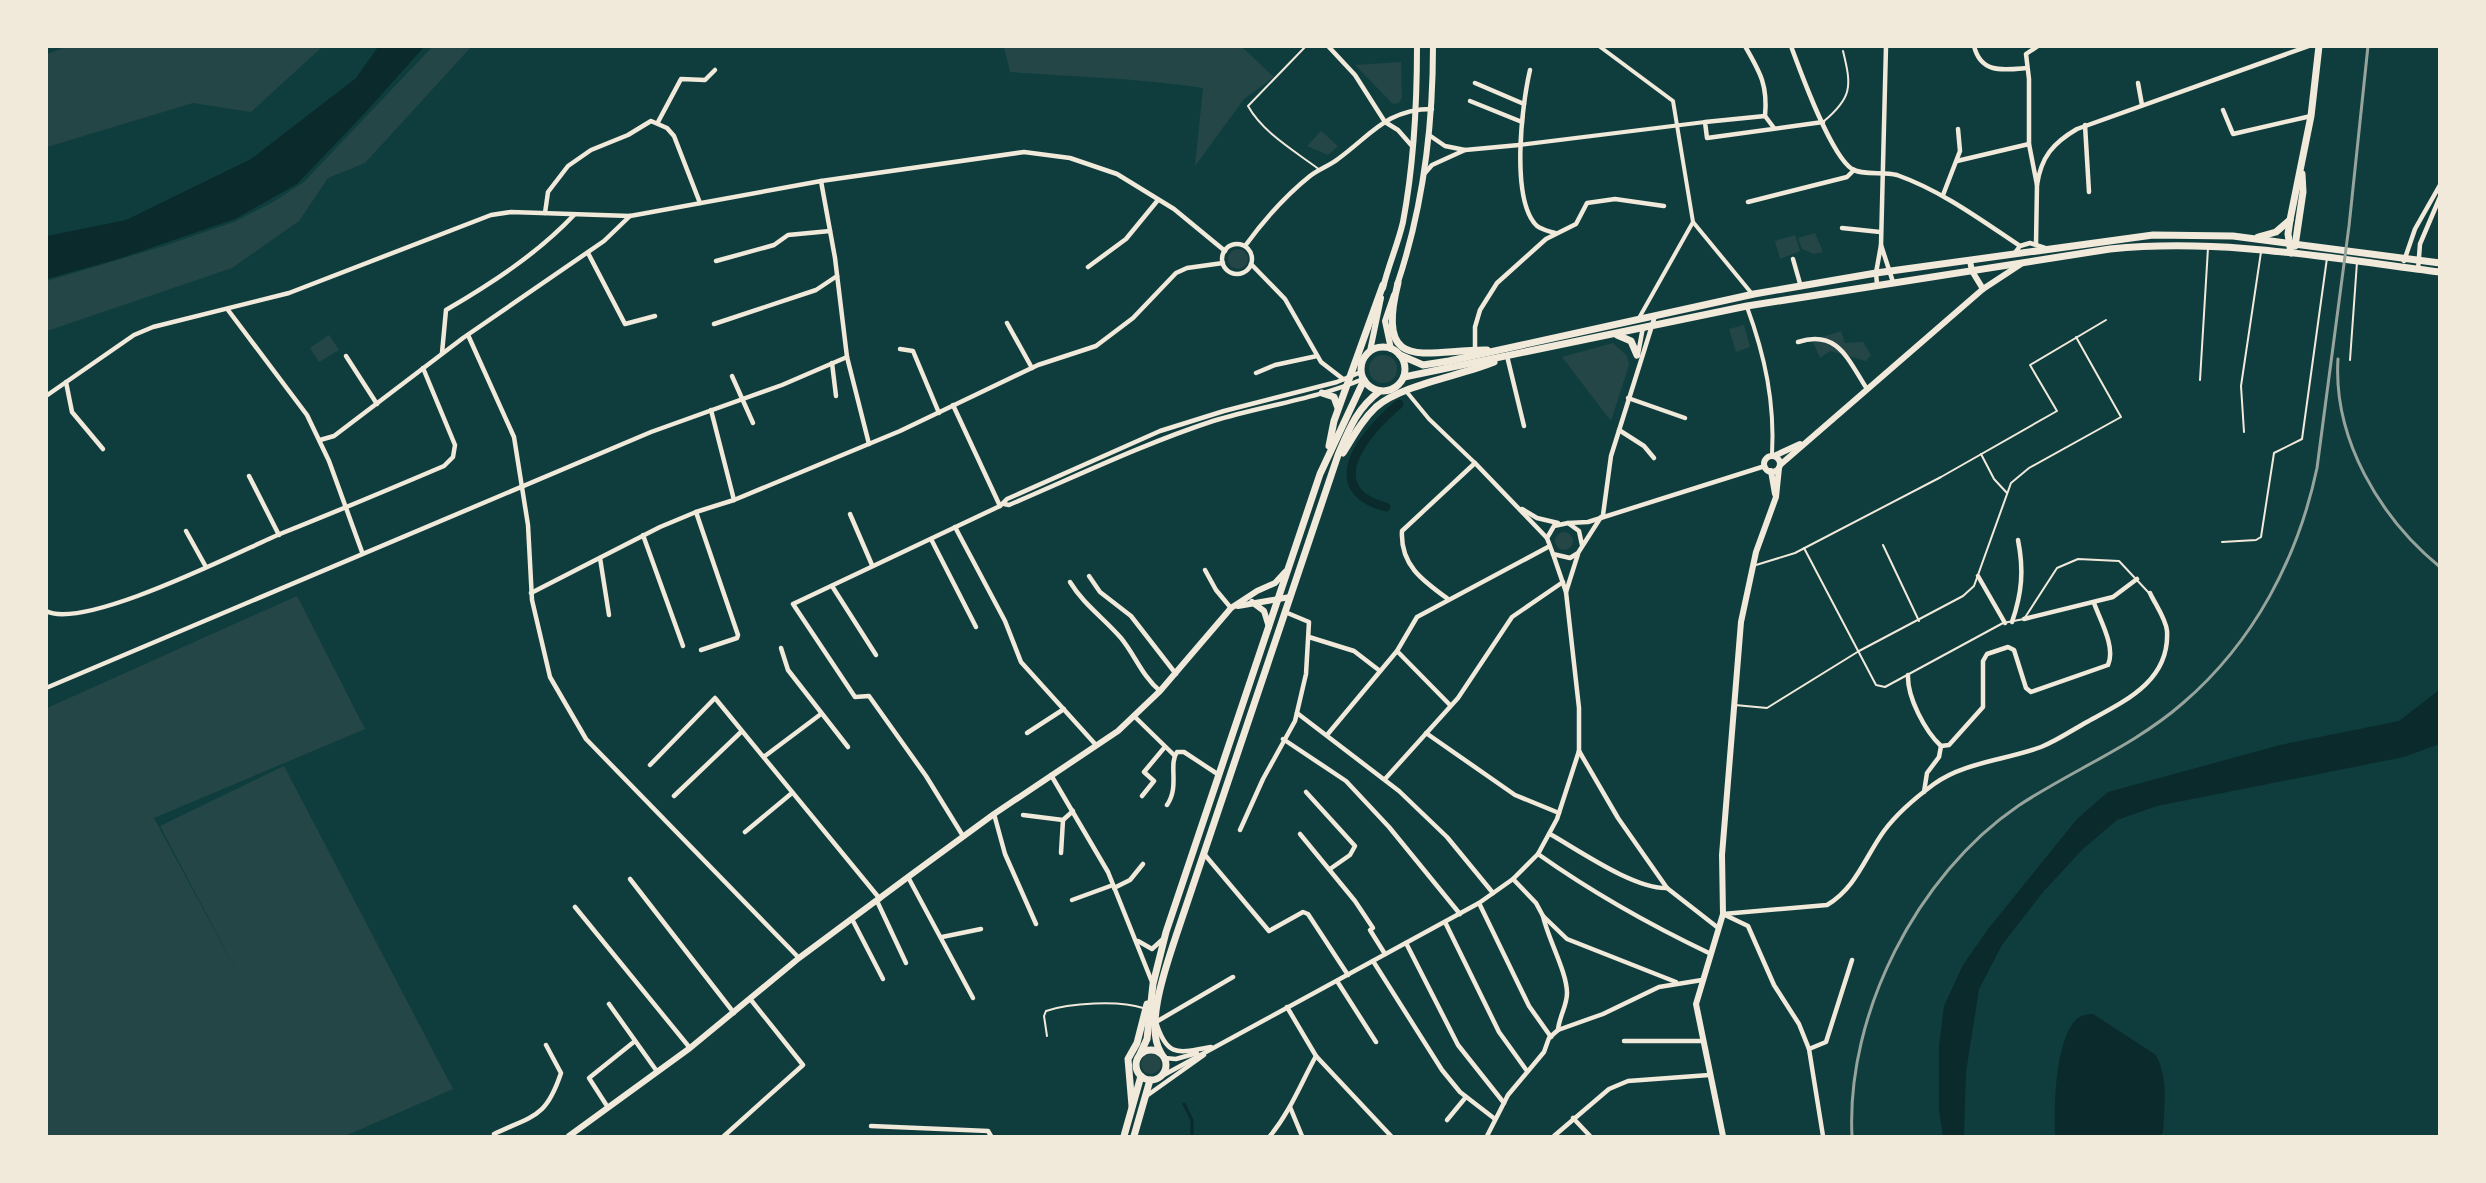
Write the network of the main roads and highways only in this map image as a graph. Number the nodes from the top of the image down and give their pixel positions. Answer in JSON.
{"nodes":[{"id":1,"x":2319,"y":46,"type":"edge"},
{"id":2,"x":2302,"y":169,"type":"junction"},
{"id":3,"x":2290,"y":220,"type":"junction"},
{"id":4,"x":2300,"y":225,"type":"junction"},
{"id":5,"x":2253,"y":238,"type":"junction"},
{"id":6,"x":2292,"y":243,"type":"junction"},
{"id":7,"x":2312,"y":245,"type":"junction"},
{"id":8,"x":2292,"y":253,"type":"junction"},
{"id":9,"x":2439,"y":263,"type":"edge"},
{"id":10,"x":2439,"y":272,"type":"edge"},
{"id":11,"x":1398,"y":283,"type":"road end"},
{"id":12,"x":1383,"y":285,"type":"road end"},
{"id":13,"x":1611,"y":335,"type":"junction"},
{"id":14,"x":1504,"y":353,"type":"junction"},
{"id":15,"x":1400,"y":355,"type":"junction"},
{"id":16,"x":1637,"y":355,"type":"road end"},
{"id":17,"x":1363,"y":377,"type":"junction"},
{"id":18,"x":1404,"y":377,"type":"junction"},
{"id":19,"x":1380,"y":391,"type":"junction"},
{"id":20,"x":1322,"y":393,"type":"road end"},
{"id":21,"x":1338,"y":408,"type":"junction"},
{"id":22,"x":1326,"y":458,"type":"junction"},
{"id":23,"x":1330,"y":482,"type":"junction"},
{"id":24,"x":1153,"y":984,"type":"junction"},
{"id":25,"x":1140,"y":1054,"type":"junction"},
{"id":26,"x":1162,"y":1055,"type":"junction"},
{"id":27,"x":1141,"y":1076,"type":"junction"},
{"id":28,"x":1150,"y":1080,"type":"junction"},
{"id":29,"x":1132,"y":1106,"type":"junction"},
{"id":30,"x":1124,"y":1137,"type":"edge"},
{"id":31,"x":1134,"y":1137,"type":"edge"}],
"edges":[{"from":1,"to":2,"type":"main road"},
{"from":2,"to":3,"type":"main road"},
{"from":2,"to":4,"type":"main road"},
{"from":3,"to":5,"type":"main road"},
{"from":3,"to":6,"type":"main road"},
{"from":4,"to":6,"type":"main road"},
{"from":4,"to":7,"type":"main road"},
{"from":5,"to":6,"type":"main road"},
{"from":5,"to":14,"type":"main road"},
{"from":6,"to":7,"type":"main road"},
{"from":6,"to":8,"type":"main road"},
{"from":7,"to":9,"type":"main road"},
{"from":8,"to":10,"type":"main road"},
{"from":8,"to":13,"type":"main road"},
{"from":11,"to":14,"type":"main road"},
{"from":12,"to":21,"type":"main road"},
{"from":13,"to":14,"type":"main road"},
{"from":13,"to":16,"type":"main road"},
{"from":14,"to":15,"type":"main road"},
{"from":14,"to":18,"type":"main road"},
{"from":14,"to":23,"type":"main road"},
{"from":15,"to":17,"type":"main road"},
{"from":15,"to":18,"type":"main road"},
{"from":17,"to":19,"type":"main road"},
{"from":17,"to":22,"type":"main road"},
{"from":18,"to":19,"type":"main road"},
{"from":19,"to":23,"type":"main road"},
{"from":20,"to":21,"type":"main road"},
{"from":21,"to":22,"type":"main road"},
{"from":22,"to":24,"type":"main road"},
{"from":23,"to":26,"type":"main road"},
{"from":24,"to":25,"type":"main road"},
{"from":24,"to":29,"type":"main road"},
{"from":25,"to":26,"type":"main road"},
{"from":25,"to":27,"type":"main road"},
{"from":26,"to":28,"type":"main road"},
{"from":27,"to":28,"type":"main road"},
{"from":27,"to":29,"type":"main road"},
{"from":28,"to":31,"type":"main road"},
{"from":29,"to":30,"type":"main road"}]}
